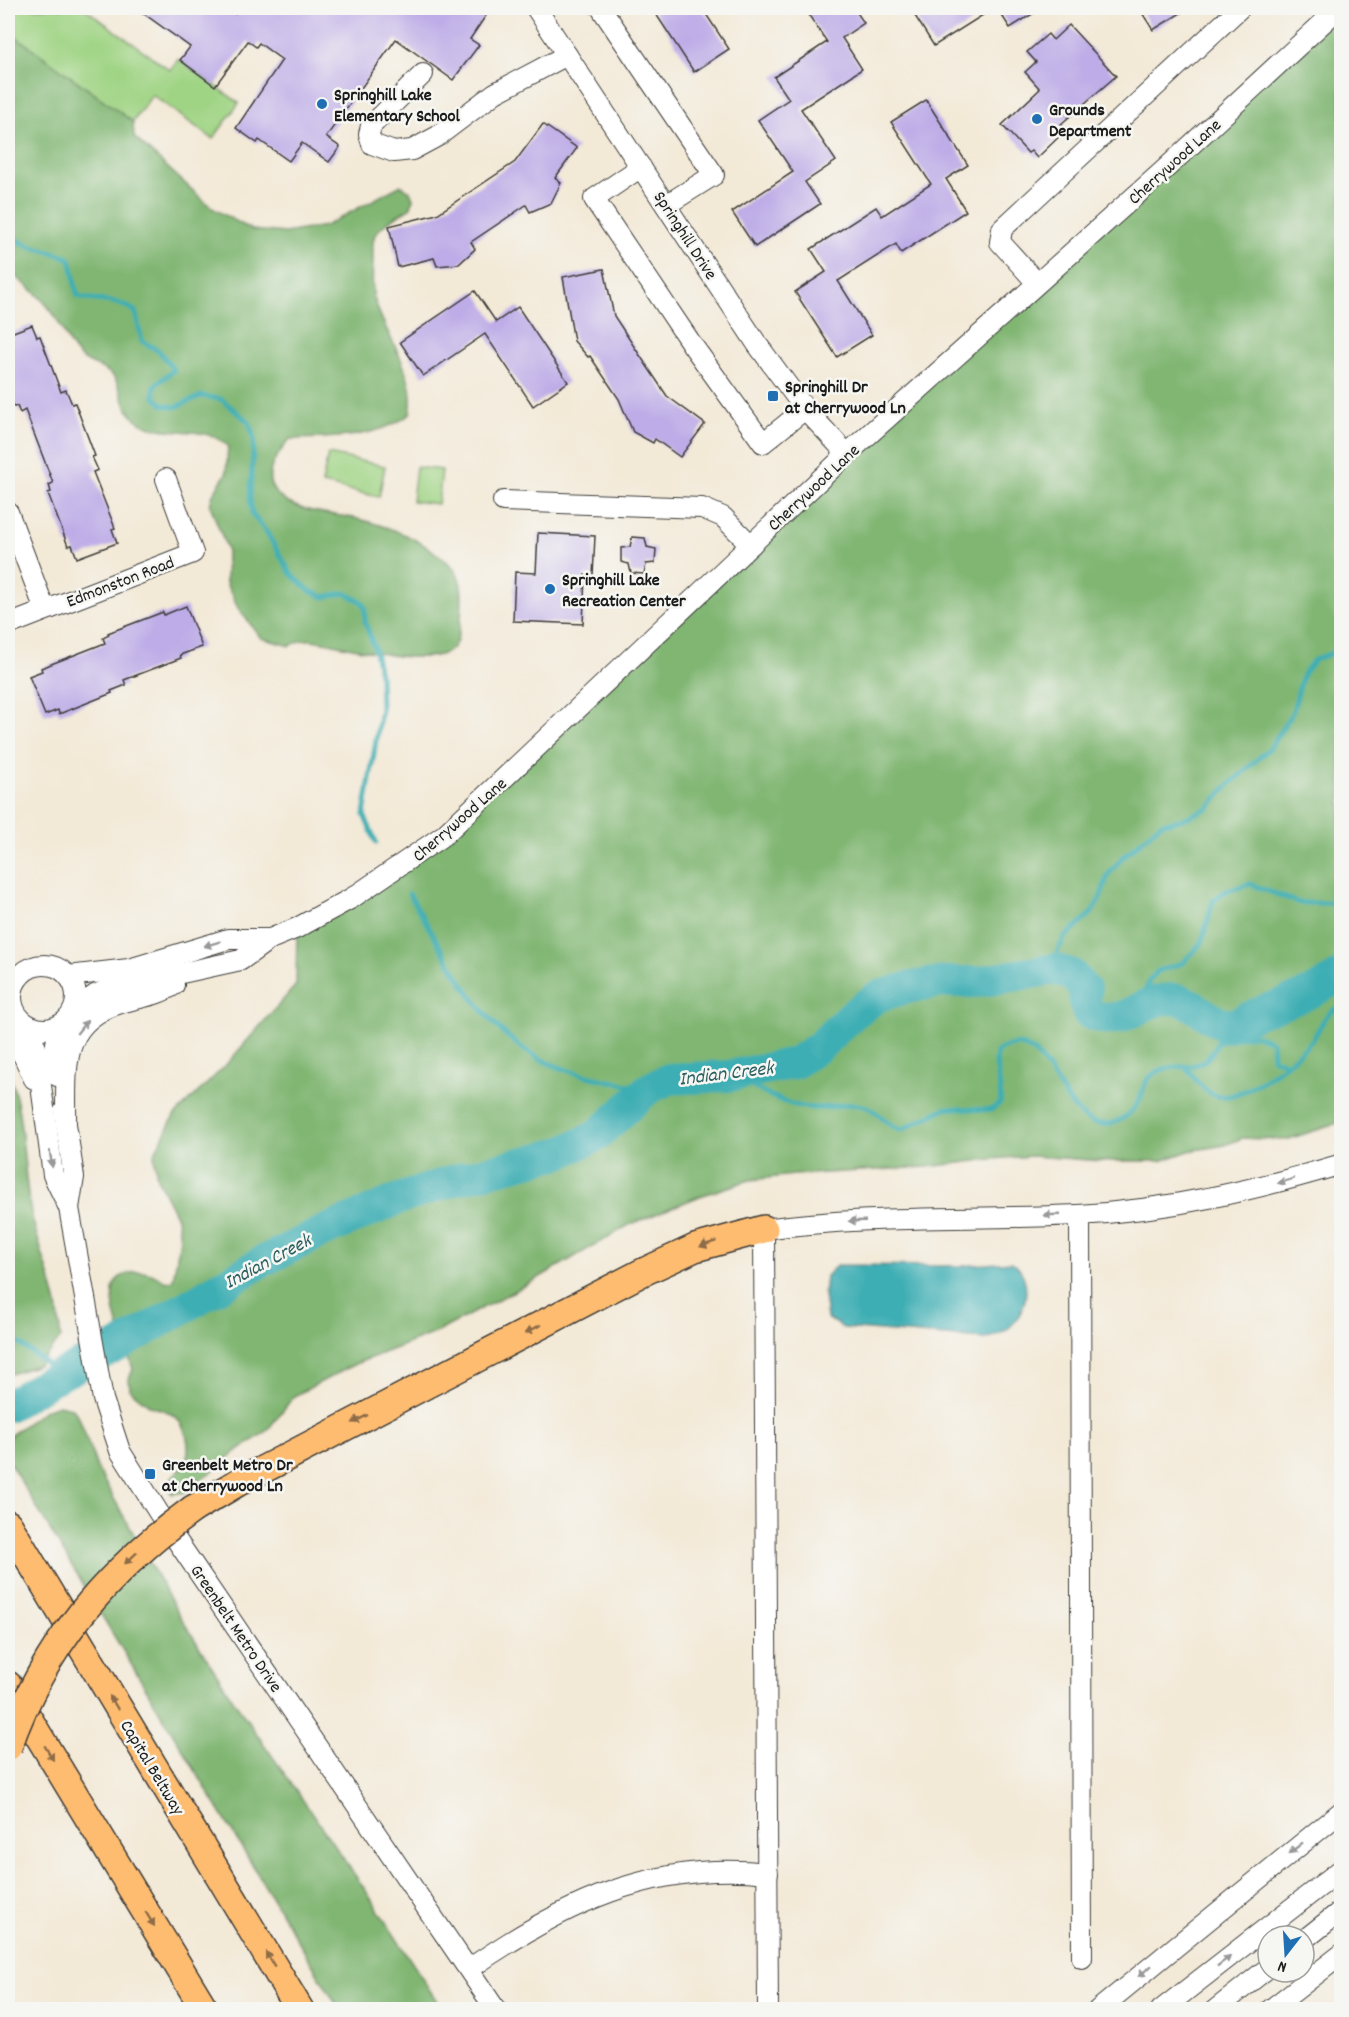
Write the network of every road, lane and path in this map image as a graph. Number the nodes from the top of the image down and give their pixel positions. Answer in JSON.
{"nodes":[{"id":1,"x":536,"y":8,"type":"edge"},
{"id":2,"x":602,"y":8,"type":"edge"},
{"id":3,"x":1240,"y":8,"type":"edge"},
{"id":4,"x":1339,"y":8,"type":"edge"},
{"id":5,"x":567,"y":55,"type":"junction"},
{"id":6,"x":423,"y":74,"type":"dead end"},
{"id":7,"x":641,"y":167,"type":"junction"},
{"id":8,"x":666,"y":205,"type":"junction"},
{"id":9,"x":1037,"y":283,"type":"junction"},
{"id":10,"x":805,"y":409,"type":"junction"},
{"id":11,"x":847,"y":454,"type":"junction"},
{"id":12,"x":166,"y":479,"type":"dead end"},
{"id":13,"x":503,"y":501,"type":"dead end"},
{"id":14,"x":8,"y":512,"type":"edge"},
{"id":15,"x":751,"y":545,"type":"junction"},
{"id":16,"x":45,"y":610,"type":"junction"},
{"id":17,"x":8,"y":625,"type":"edge"},
{"id":18,"x":270,"y":939,"type":"junction"},
{"id":19,"x":193,"y":972,"type":"junction"},
{"id":20,"x":15,"y":974,"type":"edge"},
{"id":21,"x":68,"y":976,"type":"junction"},
{"id":22,"x":10,"y":1005,"type":"edge"},
{"id":23,"x":73,"y":1011,"type":"junction"},
{"id":24,"x":27,"y":1025,"type":"junction"},
{"id":25,"x":59,"y":1026,"type":"junction"},
{"id":26,"x":8,"y":1032,"type":"edge"},
{"id":27,"x":43,"y":1106,"type":"junction"},
{"id":28,"x":66,"y":1124,"type":"junction"},
{"id":29,"x":1341,"y":1164,"type":"edge"},
{"id":30,"x":69,"y":1208,"type":"junction"},
{"id":31,"x":1080,"y":1215,"type":"junction"},
{"id":32,"x":764,"y":1229,"type":"junction"},
{"id":33,"x":8,"y":1524,"type":"edge"},
{"id":34,"x":8,"y":1685,"type":"edge"},
{"id":35,"x":8,"y":1747,"type":"edge"},
{"id":36,"x":1341,"y":1811,"type":"edge"},
{"id":37,"x":1341,"y":1869,"type":"edge"},
{"id":38,"x":768,"y":1873,"type":"junction"},
{"id":39,"x":1341,"y":1910,"type":"edge"},
{"id":40,"x":1316,"y":1930,"type":"edge"},
{"id":41,"x":1341,"y":1954,"type":"edge"},
{"id":42,"x":1082,"y":1958,"type":"dead end"},
{"id":43,"x":469,"y":1969,"type":"junction"},
{"id":44,"x":1256,"y":1978,"type":"edge"},
{"id":45,"x":205,"y":2010,"type":"edge"},
{"id":46,"x":300,"y":2010,"type":"edge"},
{"id":47,"x":496,"y":2010,"type":"edge"},
{"id":48,"x":768,"y":2010,"type":"edge"},
{"id":49,"x":1098,"y":2010,"type":"edge"},
{"id":50,"x":1161,"y":2010,"type":"edge"},
{"id":51,"x":1215,"y":2010,"type":"edge"},
{"id":52,"x":1270,"y":2010,"type":"edge"}],
"edges":[{"from":1,"to":5,"type":"street","name":"Springhill Drive"},
{"from":2,"to":8,"type":"street"},
{"from":3,"to":9,"type":"street"},
{"from":4,"to":9,"type":"street","name":"Cherrywood Lane"},
{"from":5,"to":6,"type":"street"},
{"from":5,"to":7,"type":"street","name":"Springhill Drive"},
{"from":7,"to":8,"type":"street","name":"Springhill Drive"},
{"from":7,"to":10,"type":"street"},
{"from":8,"to":10,"type":"street","name":"Springhill Drive"},
{"from":9,"to":11,"type":"street","name":"Cherrywood Lane"},
{"from":10,"to":11,"type":"street","name":"Springhill Drive"},
{"from":11,"to":15,"type":"street","name":"Cherrywood Lane"},
{"from":12,"to":16,"type":"street","name":"Edmonston Road"},
{"from":13,"to":15,"type":"street"},
{"from":14,"to":16,"type":"street"},
{"from":15,"to":18,"type":"street","name":"Cherrywood Lane"},
{"from":16,"to":17,"type":"street","name":"Edmonston Road"},
{"from":18,"to":19,"type":"street","name":"Cherrywood Lane"},
{"from":18,"to":21,"type":"street","name":"Cherrywood Lane","one_way":true},
{"from":19,"to":23,"type":"street","name":"Cherrywood Lane"},
{"from":28,"to":19,"type":"street","one_way":true},
{"from":20,"to":21,"type":"street"},
{"from":20,"to":22,"type":"street"},
{"from":21,"to":23,"type":"street"},
{"from":22,"to":24,"type":"street"},
{"from":23,"to":25,"type":"street"},
{"from":24,"to":25,"type":"street"},
{"from":24,"to":27,"type":"street","name":"Greenbelt Metro Drive"},
{"from":25,"to":28,"type":"street","name":"Greenbelt Metro Drive"},
{"from":26,"to":27,"type":"street"},
{"from":27,"to":30,"type":"street","name":"Greenbelt Metro Drive","one_way":true},
{"from":28,"to":30,"type":"street","name":"Greenbelt Metro Drive"},
{"from":29,"to":31,"type":"street","one_way":true},
{"from":30,"to":43,"type":"street","name":"Greenbelt Metro Drive"},
{"from":31,"to":32,"type":"street","one_way":true},
{"from":31,"to":42,"type":"street"},
{"from":32,"to":35,"type":"highway","one_way":true,"bridge":true},
{"from":32,"to":38,"type":"street"},
{"from":46,"to":33,"type":"highway","name":"Capital Beltway","one_way":true},
{"from":34,"to":45,"type":"highway","one_way":true},
{"from":36,"to":49,"type":"street","one_way":true},
{"from":50,"to":37,"type":"street","one_way":true},
{"from":38,"to":43,"type":"street"},
{"from":38,"to":48,"type":"street"},
{"from":39,"to":40,"type":"street"},
{"from":41,"to":52,"type":"street"},
{"from":43,"to":47,"type":"street","name":"Greenbelt Metro Drive"},
{"from":44,"to":51,"type":"street"}]}
